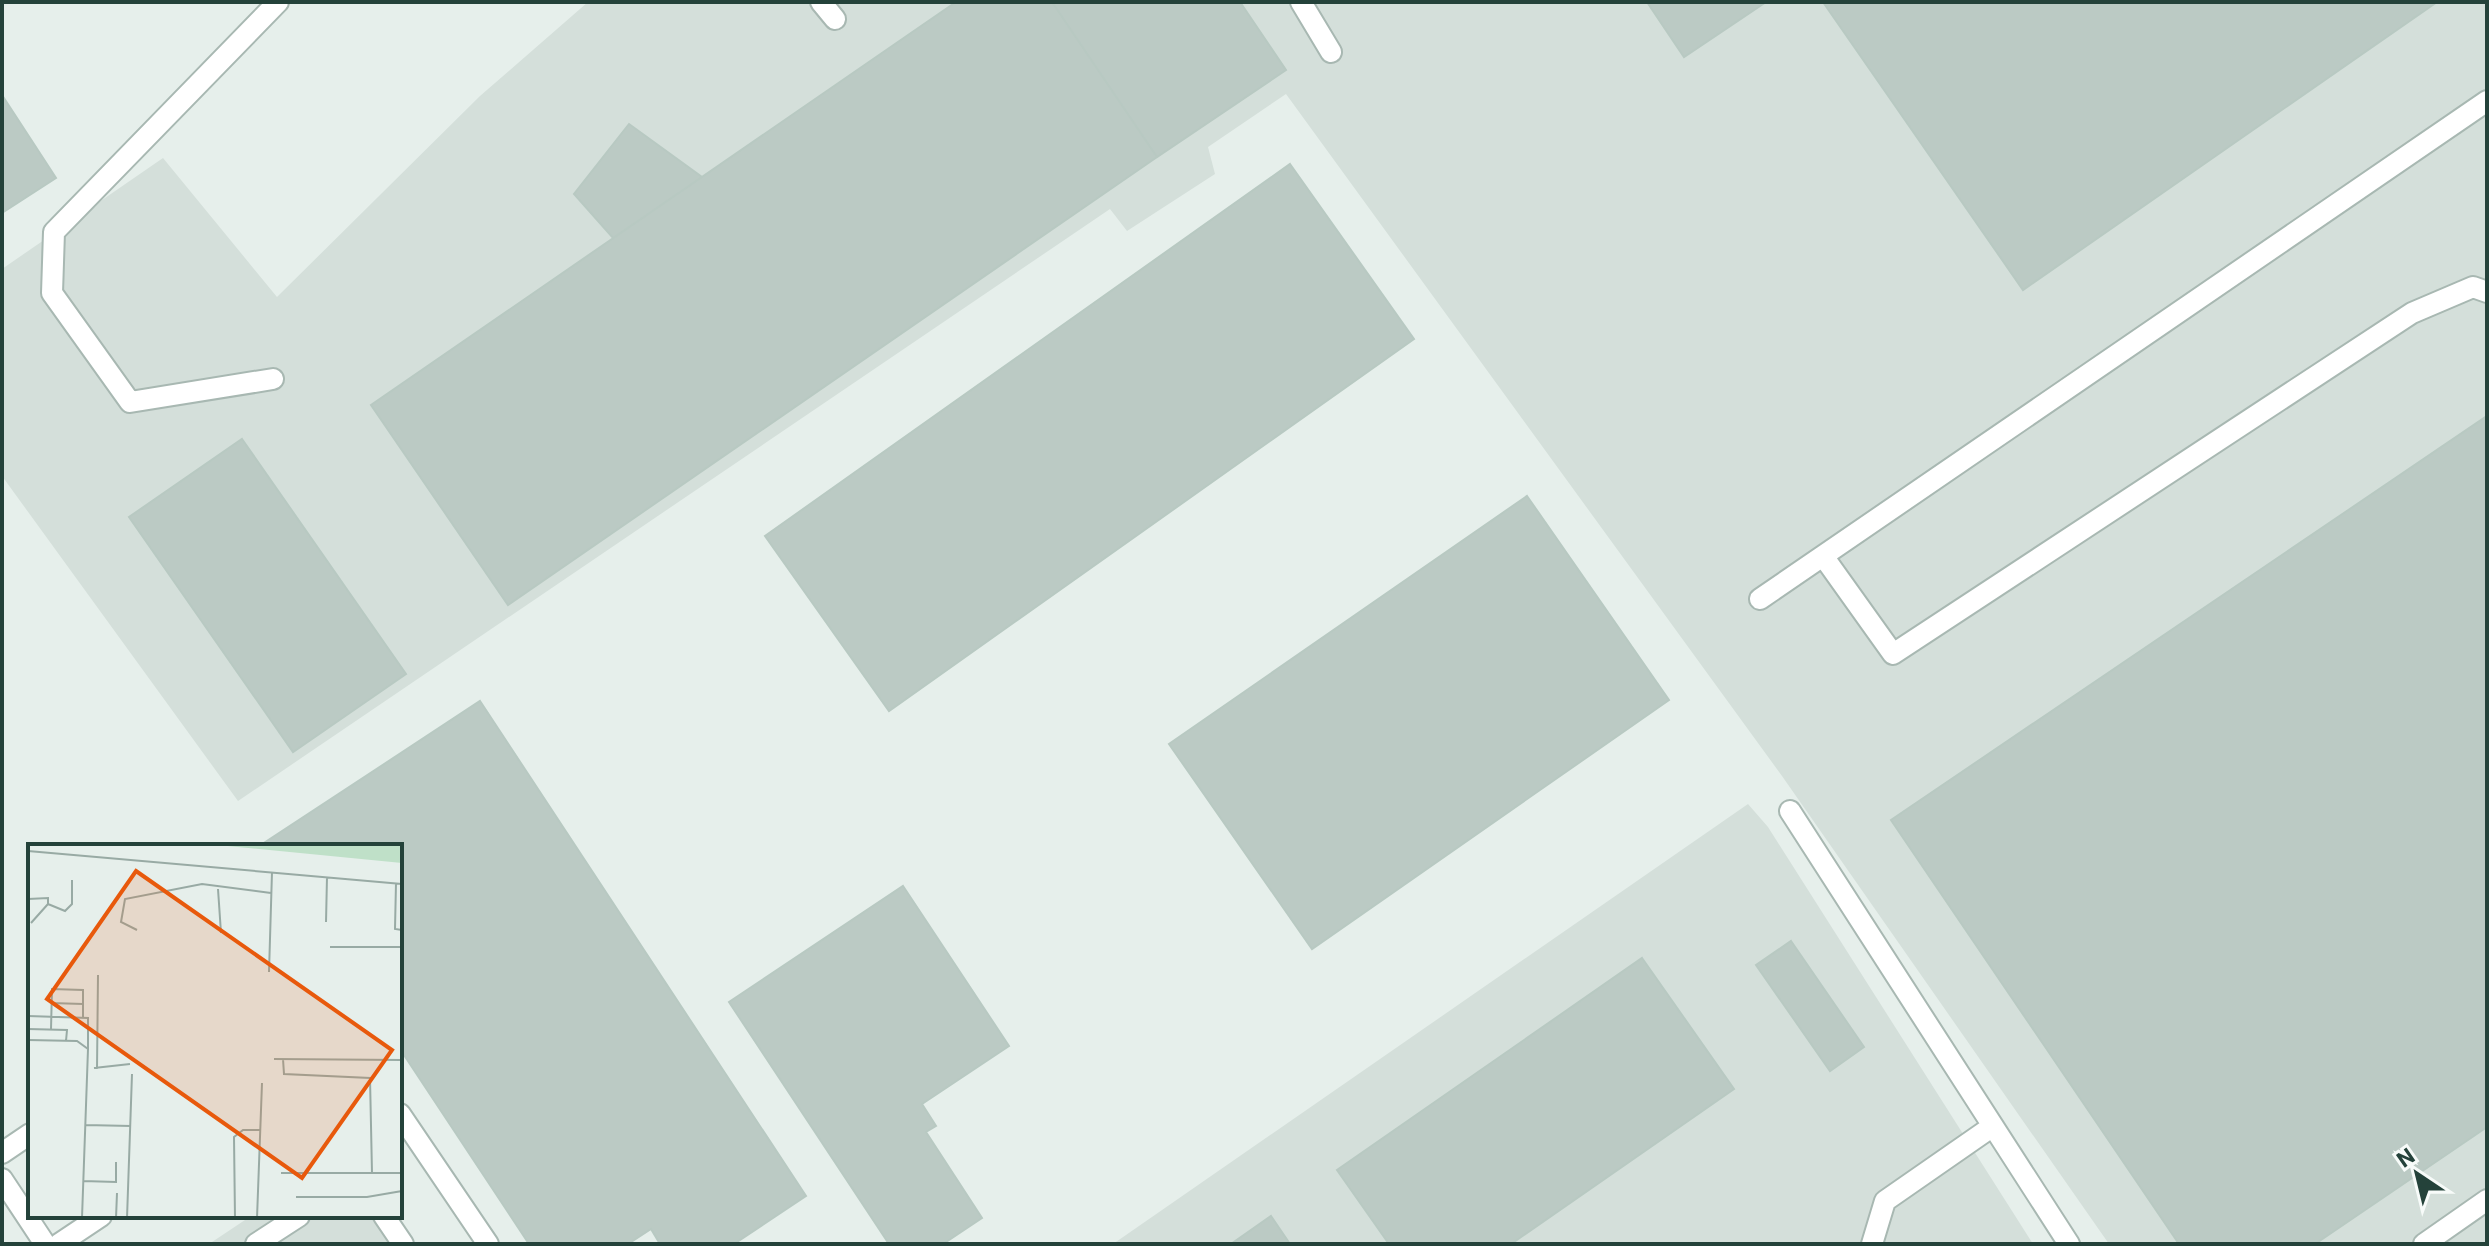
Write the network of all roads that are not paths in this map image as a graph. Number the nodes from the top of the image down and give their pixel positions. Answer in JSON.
{"nodes":[{"id":1,"x":278,"y":2,"type":"edge"},
{"id":2,"x":821,"y":2,"type":"edge"},
{"id":3,"x":1301,"y":2,"type":"edge"},
{"id":4,"x":835,"y":19,"type":"dead end"},
{"id":5,"x":1331,"y":52,"type":"dead end"},
{"id":6,"x":2487,"y":101,"type":"edge"},
{"id":7,"x":2487,"y":292,"type":"edge"},
{"id":8,"x":273,"y":379,"type":"dead end"},
{"id":9,"x":1823,"y":556,"type":"junction"},
{"id":10,"x":1760,"y":599,"type":"dead end"},
{"id":11,"x":1790,"y":811,"type":"dead end"},
{"id":12,"x":402,"y":1117,"type":"edge"},
{"id":13,"x":1993,"y":1126,"type":"junction"},
{"id":14,"x":28,"y":1135,"type":"edge"},
{"id":15,"x":2,"y":1153,"type":"edge"},
{"id":16,"x":2,"y":1179,"type":"edge"},
{"id":17,"x":2487,"y":1200,"type":"edge"},
{"id":18,"x":98,"y":1218,"type":"edge"},
{"id":19,"x":296,"y":1218,"type":"edge"},
{"id":20,"x":385,"y":1218,"type":"edge"},
{"id":21,"x":45,"y":1244,"type":"edge"},
{"id":22,"x":59,"y":1244,"type":"edge"},
{"id":23,"x":256,"y":1244,"type":"edge"},
{"id":24,"x":403,"y":1244,"type":"edge"},
{"id":25,"x":488,"y":1244,"type":"edge"},
{"id":26,"x":1872,"y":1244,"type":"edge"},
{"id":27,"x":2069,"y":1244,"type":"edge"},
{"id":28,"x":2424,"y":1244,"type":"edge"}],
"edges":[{"from":1,"to":8,"type":"lane"},
{"from":2,"to":4,"type":"lane"},
{"from":3,"to":5,"type":"lane"},
{"from":6,"to":9,"type":"lane"},
{"from":7,"to":9,"type":"lane"},
{"from":9,"to":10,"type":"lane"},
{"from":11,"to":13,"type":"lane"},
{"from":12,"to":25,"type":"lane"},
{"from":13,"to":26,"type":"lane"},
{"from":13,"to":27,"type":"lane"},
{"from":14,"to":15,"type":"lane"},
{"from":16,"to":21,"type":"lane"},
{"from":17,"to":28,"type":"lane"},
{"from":18,"to":22,"type":"lane"},
{"from":19,"to":23,"type":"lane"},
{"from":20,"to":24,"type":"lane"}]}
